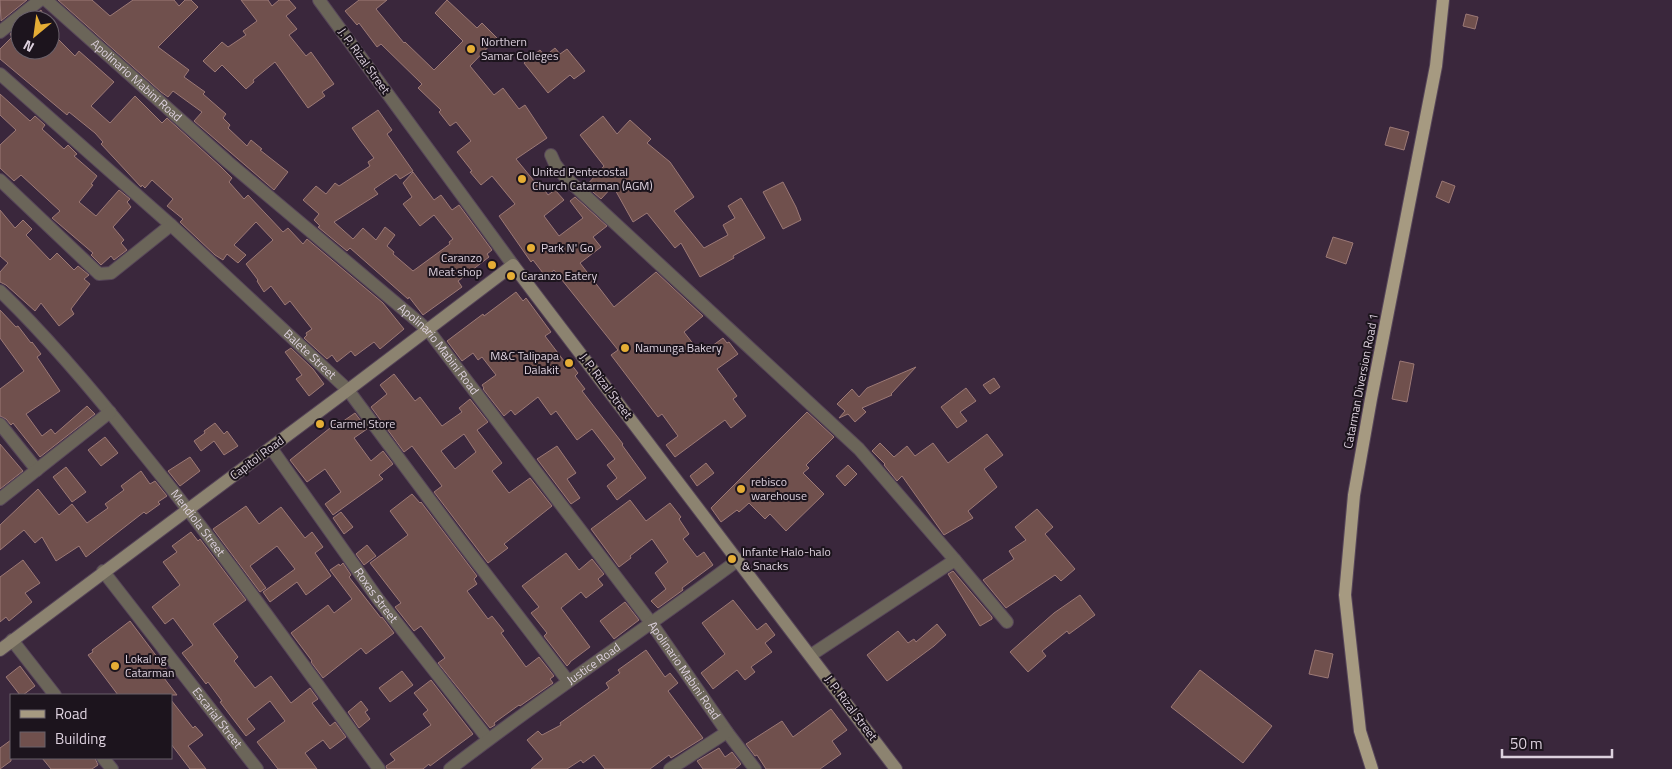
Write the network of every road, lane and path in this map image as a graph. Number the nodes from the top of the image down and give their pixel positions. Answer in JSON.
{"nodes":[{"id":1,"x":40,"y":0,"type":"edge"},
{"id":2,"x":46,"y":0,"type":"edge"},
{"id":3,"x":319,"y":0,"type":"edge"},
{"id":4,"x":1443,"y":0,"type":"edge"},
{"id":5,"x":0,"y":32,"type":"edge"},
{"id":6,"x":0,"y":74,"type":"edge"},
{"id":7,"x":551,"y":154,"type":"dead end"},
{"id":8,"x":0,"y":180,"type":"edge"},
{"id":9,"x":171,"y":225,"type":"junction"},
{"id":10,"x":513,"y":265,"type":"junction"},
{"id":11,"x":0,"y":291,"type":"edge"},
{"id":12,"x":428,"y":330,"type":"junction"},
{"id":13,"x":348,"y":390,"type":"junction"},
{"id":14,"x":110,"y":412,"type":"junction"},
{"id":15,"x":0,"y":424,"type":"edge"},
{"id":16,"x":271,"y":448,"type":"junction"},
{"id":17,"x":37,"y":470,"type":"junction"},
{"id":18,"x":0,"y":499,"type":"edge"},
{"id":19,"x":188,"y":509,"type":"junction"},
{"id":20,"x":738,"y":560,"type":"junction"},
{"id":21,"x":955,"y":560,"type":"junction"},
{"id":22,"x":103,"y":571,"type":"junction"},
{"id":23,"x":1007,"y":622,"type":"dead end"},
{"id":24,"x":652,"y":624,"type":"junction"},
{"id":25,"x":12,"y":640,"type":"junction"},
{"id":26,"x":0,"y":650,"type":"edge"},
{"id":27,"x":811,"y":655,"type":"junction"},
{"id":28,"x":568,"y":681,"type":"junction"},
{"id":29,"x":54,"y":694,"type":"edge"},
{"id":30,"x":727,"y":732,"type":"junction"},
{"id":31,"x":488,"y":740,"type":"junction"},
{"id":32,"x":104,"y":759,"type":"edge"},
{"id":33,"x":112,"y":769,"type":"edge"},
{"id":34,"x":258,"y":769,"type":"edge"},
{"id":35,"x":379,"y":769,"type":"edge"},
{"id":36,"x":450,"y":769,"type":"edge"},
{"id":37,"x":670,"y":769,"type":"edge"},
{"id":38,"x":755,"y":769,"type":"edge"},
{"id":39,"x":896,"y":769,"type":"edge"},
{"id":40,"x":1372,"y":769,"type":"edge"}],
"edges":[{"from":1,"to":5,"type":"street"},
{"from":2,"to":12,"type":"street","name":"Apolinario Mabini Road"},
{"from":3,"to":10,"type":"street","name":"J. P. Rizal Street"},
{"from":4,"to":40,"type":"main road","name":"Catarman Diversion Road 1"},
{"from":6,"to":9,"type":"street","name":"Balete Street"},
{"from":7,"to":21,"type":"street"},
{"from":8,"to":9,"type":"street"},
{"from":9,"to":13,"type":"street","name":"Balete Street"},
{"from":10,"to":12,"type":"street","name":"Capitol Road"},
{"from":10,"to":20,"type":"street","name":"J. P. Rizal Street"},
{"from":11,"to":14,"type":"street","name":"Mendiola Street"},
{"from":12,"to":13,"type":"street","name":"Capitol Road"},
{"from":12,"to":24,"type":"street","name":"Apolinario Mabini Road"},
{"from":13,"to":16,"type":"street","name":"Capitol Road"},
{"from":13,"to":28,"type":"street","name":"Balete Street"},
{"from":14,"to":17,"type":"street"},
{"from":14,"to":19,"type":"street","name":"Mendiola Street"},
{"from":15,"to":17,"type":"street"},
{"from":16,"to":19,"type":"street","name":"Capitol Road"},
{"from":16,"to":31,"type":"street","name":"Roxas Street"},
{"from":17,"to":18,"type":"street"},
{"from":19,"to":22,"type":"street","name":"Capitol Road"},
{"from":19,"to":35,"type":"street","name":"Mendiola Street"},
{"from":20,"to":24,"type":"street","name":"Justice Road"},
{"from":20,"to":27,"type":"street","name":"J. P. Rizal Street"},
{"from":21,"to":23,"type":"street"},
{"from":21,"to":27,"type":"street"},
{"from":22,"to":25,"type":"street","name":"Capitol Road"},
{"from":22,"to":34,"type":"street","name":"Escarial Street"},
{"from":24,"to":28,"type":"street","name":"Justice Road"},
{"from":24,"to":30,"type":"street","name":"Apolinario Mabini Road"},
{"from":25,"to":26,"type":"street","name":"Capitol Road"},
{"from":25,"to":29,"type":"street"},
{"from":27,"to":39,"type":"street","name":"J. P. Rizal Street"},
{"from":28,"to":31,"type":"street","name":"Justice Road"},
{"from":30,"to":37,"type":"street"},
{"from":30,"to":38,"type":"street","name":"Apolinario Mabini Road"},
{"from":31,"to":36,"type":"street","name":"Justice Road"},
{"from":32,"to":33,"type":"street"}]}
